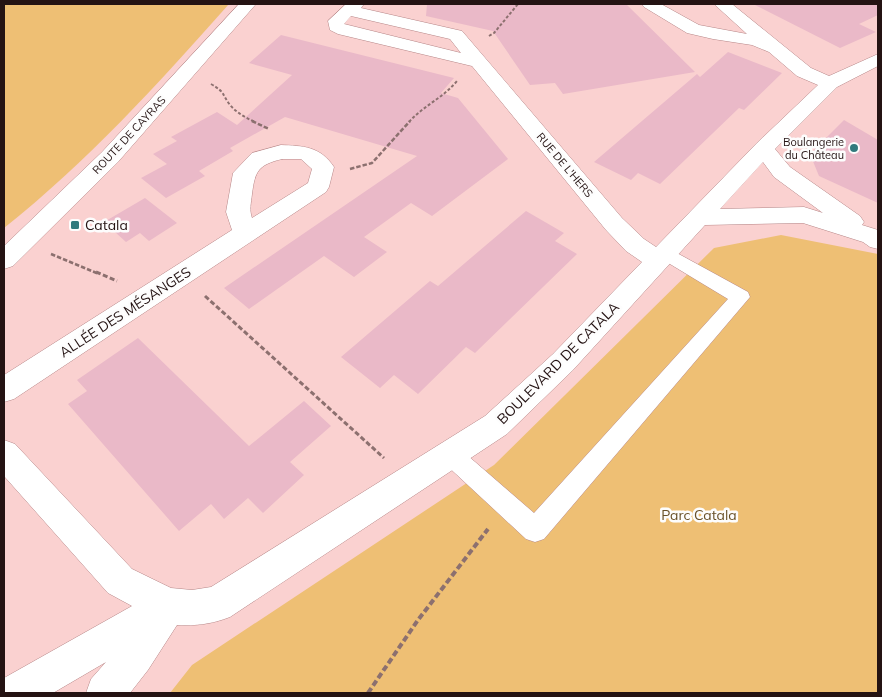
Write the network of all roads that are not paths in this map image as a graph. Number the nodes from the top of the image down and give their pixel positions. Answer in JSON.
{"nodes":[{"id":1,"x":248,"y":4,"type":"edge"},
{"id":2,"x":650,"y":4,"type":"edge"},
{"id":3,"x":352,"y":7,"type":"edge"},
{"id":4,"x":701,"y":9,"type":"edge"},
{"id":5,"x":774,"y":48,"type":"junction"},
{"id":6,"x":878,"y":59,"type":"edge"},
{"id":7,"x":830,"y":83,"type":"junction"},
{"id":8,"x":764,"y":148,"type":"junction"},
{"id":9,"x":700,"y":217,"type":"junction"},
{"id":10,"x":245,"y":232,"type":"junction"},
{"id":11,"x":875,"y":238,"type":"edge"},
{"id":12,"x":662,"y":257,"type":"junction"},
{"id":13,"x":4,"y":260,"type":"edge"},
{"id":14,"x":4,"y":390,"type":"edge"},
{"id":15,"x":4,"y":454,"type":"edge"},
{"id":16,"x":451,"y":455,"type":"junction"},
{"id":17,"x":168,"y":606,"type":"junction"},
{"id":18,"x":16,"y":693,"type":"edge"},
{"id":19,"x":105,"y":693,"type":"edge"}],
"edges":[{"from":1,"to":13,"type":"street","name":"ROUTE DE CAYRAS"},
{"from":2,"to":4,"type":"street"},
{"from":3,"to":12,"type":"street","name":"RUE DE L'HERS"},
{"from":4,"to":5,"type":"street"},
{"from":4,"to":5,"type":"street"},
{"from":5,"to":7,"type":"street"},
{"from":6,"to":7,"type":"street","name":"BOULEVARD DE CATALA"},
{"from":7,"to":8,"type":"street","name":"BOULEVARD DE CATALA"},
{"from":8,"to":9,"type":"street","name":"BOULEVARD DE CATALA"},
{"from":8,"to":11,"type":"street"},
{"from":9,"to":11,"type":"street"},
{"from":9,"to":12,"type":"street","name":"BOULEVARD DE CATALA"},
{"from":10,"to":10,"type":"street","name":"ALLÉE DES MÉSANGES"},
{"from":10,"to":14,"type":"street","name":"ALLÉE DES MÉSANGES"},
{"from":12,"to":16,"type":"street","name":"BOULEVARD DE CATALA"},
{"from":12,"to":16,"type":"lane"},
{"from":15,"to":17,"type":"street","name":"BOULEVARD DE CATALA"},
{"from":16,"to":17,"type":"street","name":"BOULEVARD DE CATALA"},
{"from":17,"to":18,"type":"street"},
{"from":17,"to":19,"type":"street"}]}
